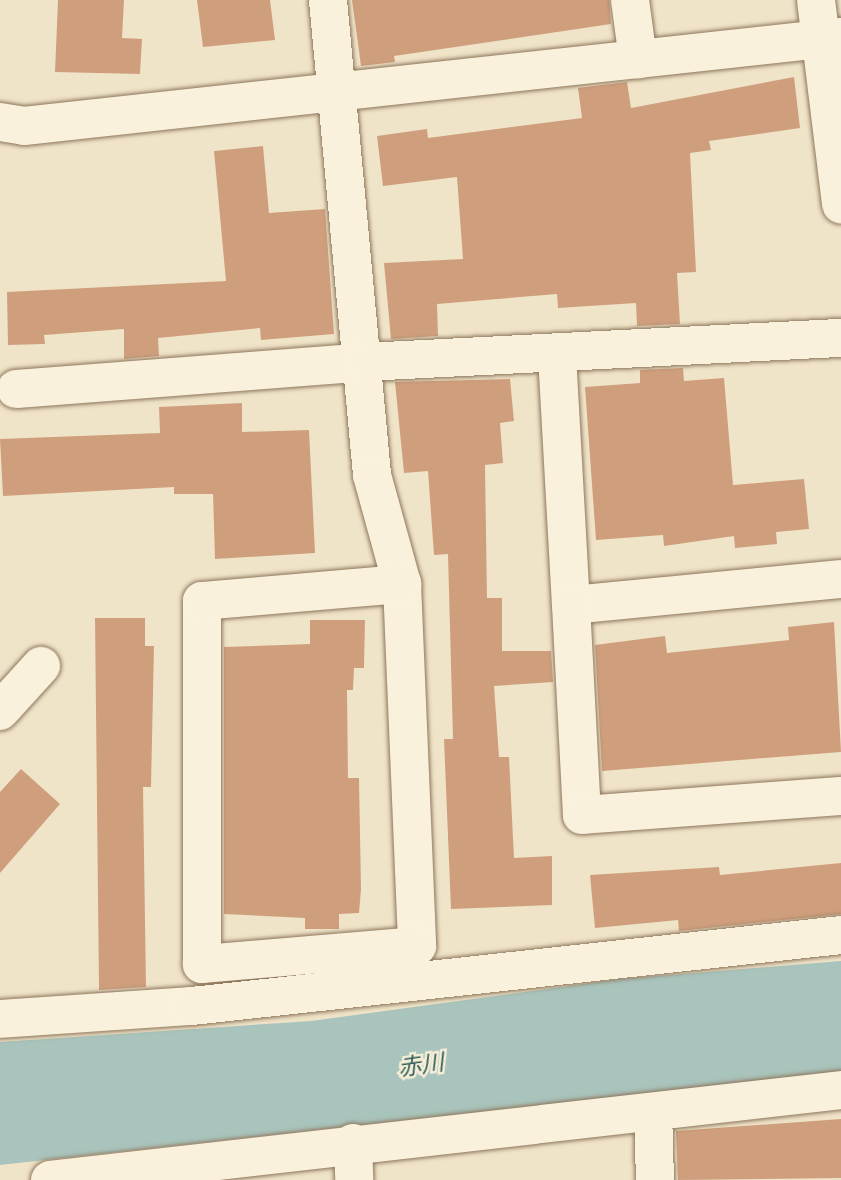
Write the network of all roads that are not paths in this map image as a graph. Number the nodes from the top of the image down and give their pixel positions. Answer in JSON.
{"nodes":[{"id":1,"x":328,"y":0,"type":"edge"},
{"id":2,"x":630,"y":0,"type":"edge"},
{"id":3,"x":816,"y":0,"type":"edge"},
{"id":4,"x":831,"y":38,"type":"edge"},
{"id":5,"x":638,"y":59,"type":"junction"},
{"id":6,"x":339,"y":89,"type":"junction"},
{"id":7,"x":0,"y":122,"type":"edge"},
{"id":8,"x":841,"y":204,"type":"edge"},
{"id":9,"x":841,"y":338,"type":"edge"},
{"id":10,"x":557,"y":355,"type":"junction"},
{"id":11,"x":365,"y":362,"type":"junction"},
{"id":12,"x":16,"y":389,"type":"dead end"},
{"id":13,"x":841,"y":579,"type":"edge"},
{"id":14,"x":402,"y":584,"type":"junction"},
{"id":15,"x":571,"y":604,"type":"junction"},
{"id":16,"x":41,"y":666,"type":"dead end"},
{"id":17,"x":0,"y":710,"type":"edge"},
{"id":18,"x":841,"y":796,"type":"edge"},
{"id":19,"x":841,"y":935,"type":"edge"},
{"id":20,"x":0,"y":1018,"type":"edge"},
{"id":21,"x":841,"y":1090,"type":"edge"},
{"id":22,"x":653,"y":1112,"type":"junction"},
{"id":23,"x":354,"y":1162,"type":"edge"},
{"id":24,"x":52,"y":1180,"type":"edge"},
{"id":25,"x":655,"y":1180,"type":"edge"}],
"edges":[{"from":1,"to":6,"type":"street"},
{"from":2,"to":5,"type":"street"},
{"from":3,"to":4,"type":"street"},
{"from":4,"to":5,"type":"street"},
{"from":4,"to":8,"type":"street"},
{"from":5,"to":6,"type":"street"},
{"from":6,"to":7,"type":"street"},
{"from":6,"to":11,"type":"street"},
{"from":9,"to":10,"type":"street"},
{"from":10,"to":11,"type":"street"},
{"from":10,"to":15,"type":"street"},
{"from":11,"to":12,"type":"street"},
{"from":11,"to":14,"type":"street"},
{"from":13,"to":15,"type":"street"},
{"from":14,"to":14,"type":"street"},
{"from":15,"to":18,"type":"street"},
{"from":16,"to":17,"type":"street"},
{"from":19,"to":20,"type":"street"},
{"from":21,"to":22,"type":"street"},
{"from":22,"to":23,"type":"street"},
{"from":22,"to":25,"type":"street"},
{"from":23,"to":24,"type":"street"}]}
